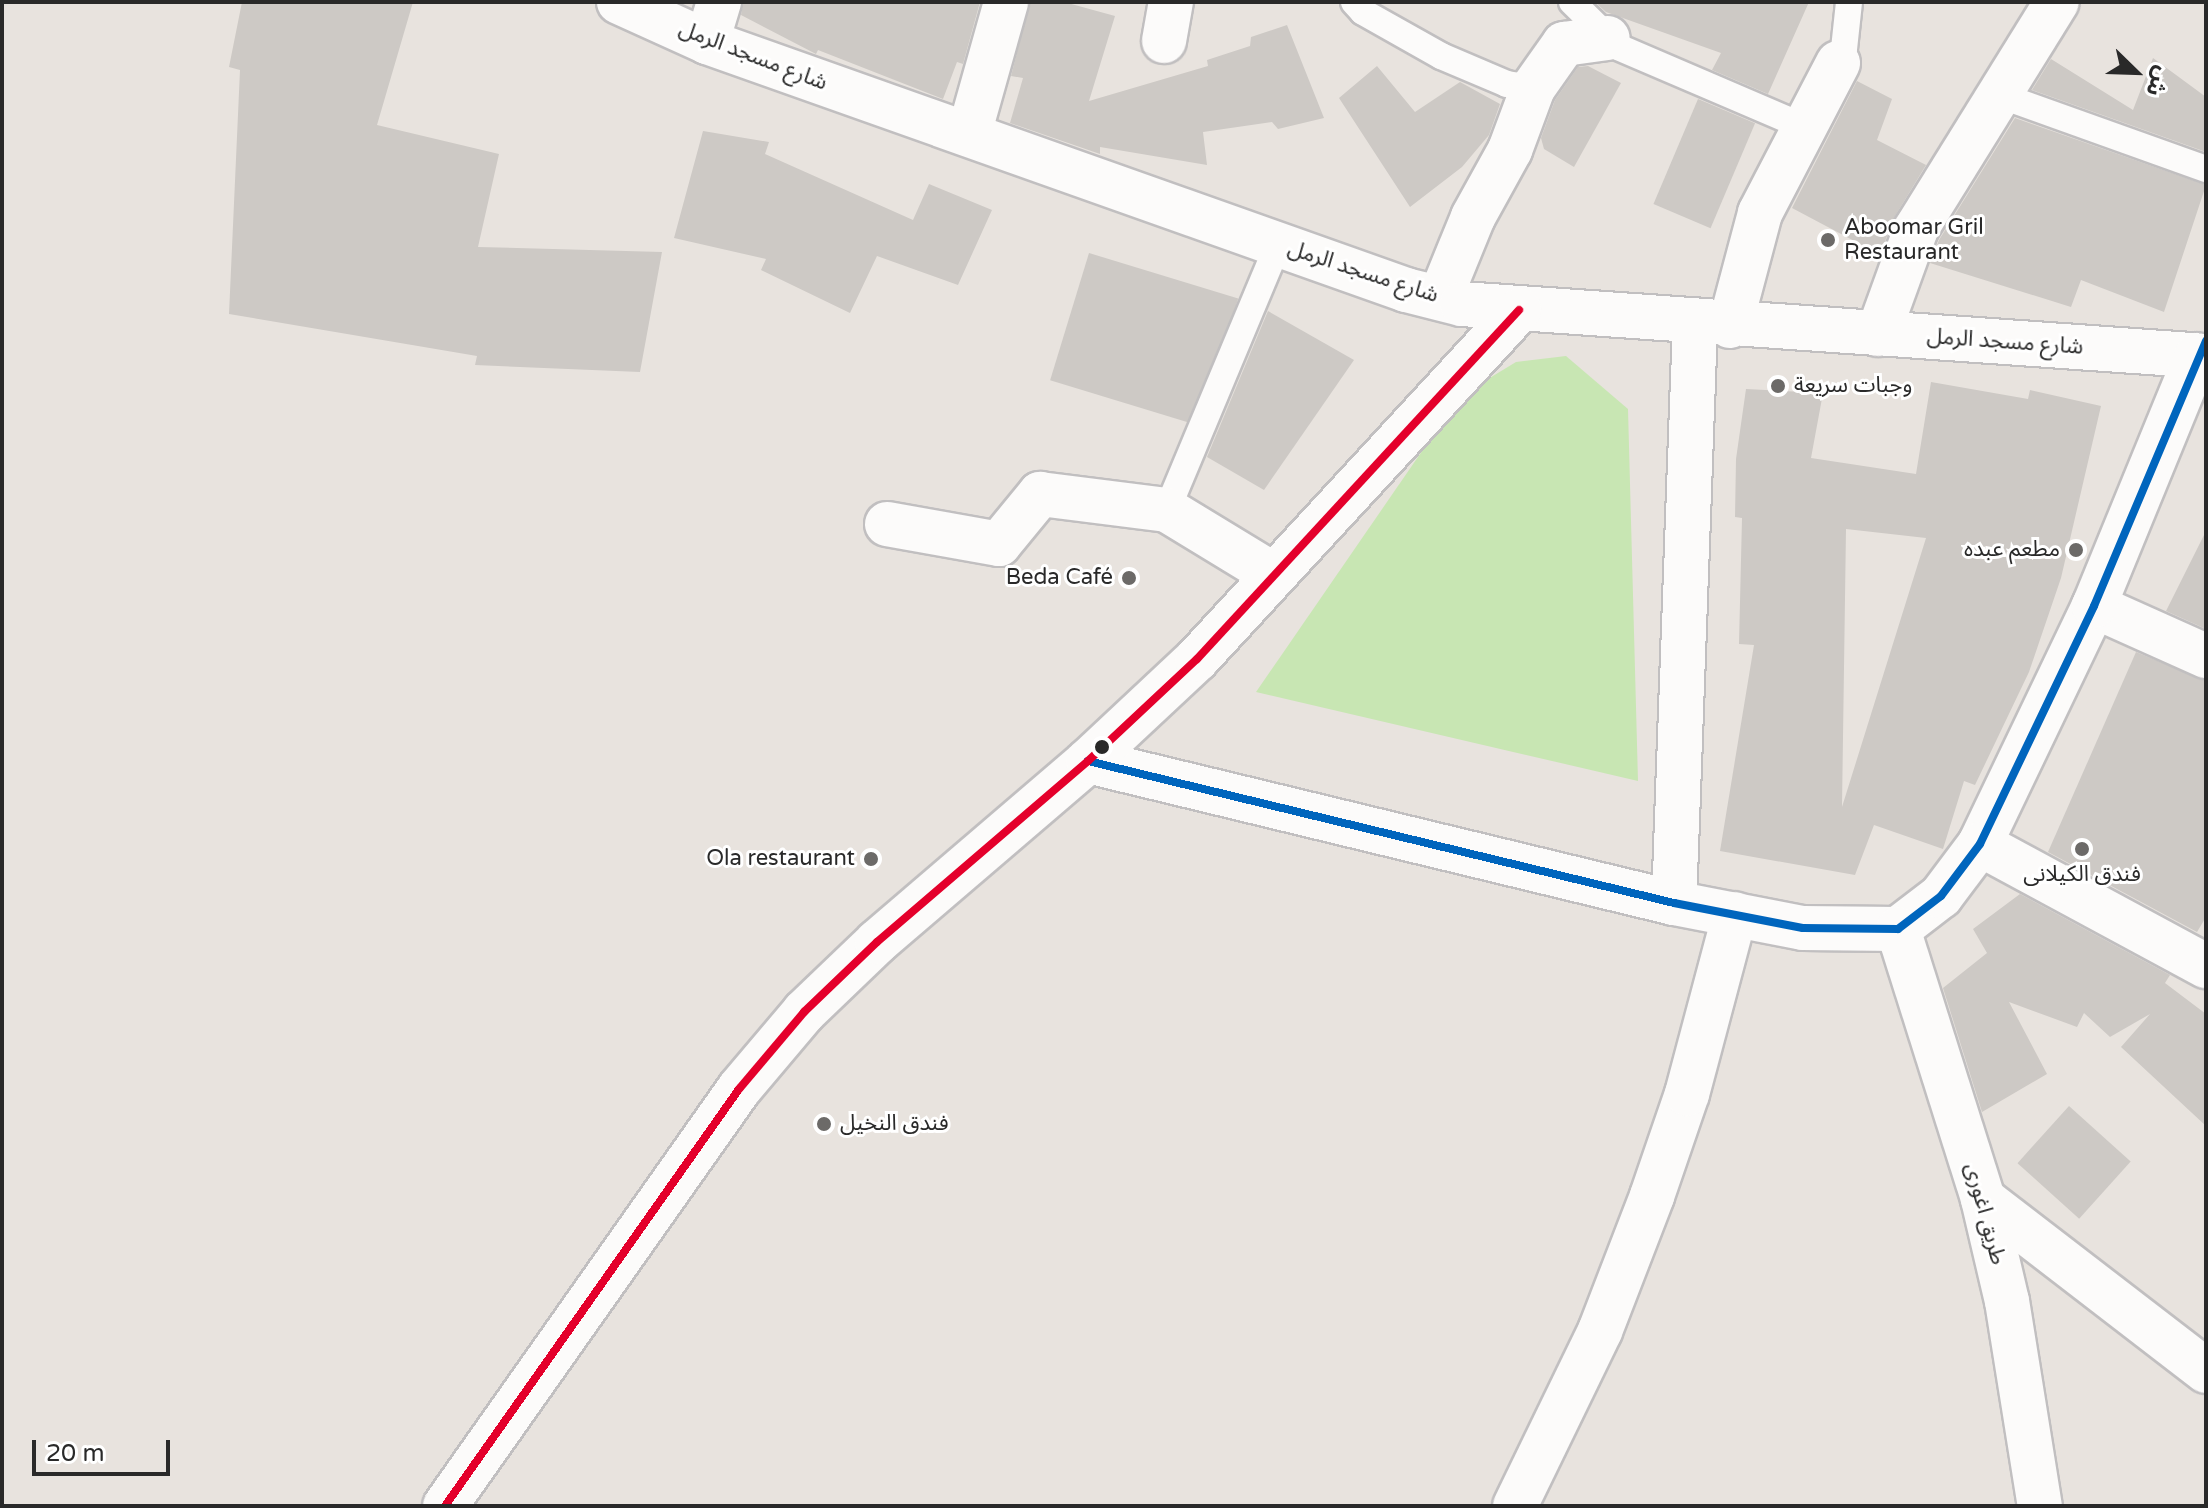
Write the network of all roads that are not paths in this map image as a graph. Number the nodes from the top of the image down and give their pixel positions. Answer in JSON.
{"nodes":[{"id":1,"x":619,"y":2,"type":"edge"},
{"id":2,"x":1006,"y":2,"type":"edge"},
{"id":3,"x":1354,"y":2,"type":"edge"},
{"id":4,"x":1572,"y":2,"type":"edge"},
{"id":5,"x":1849,"y":2,"type":"edge"},
{"id":6,"x":2057,"y":2,"type":"edge"},
{"id":7,"x":713,"y":22,"type":"edge"},
{"id":8,"x":1608,"y":38,"type":"junction"},
{"id":9,"x":1838,"y":63,"type":"joint"},
{"id":10,"x":1533,"y":88,"type":"junction"},
{"id":11,"x":2002,"y":96,"type":"junction"},
{"id":12,"x":1807,"y":128,"type":"junction"},
{"id":13,"x":969,"y":134,"type":"junction"},
{"id":14,"x":2206,"y":169,"type":"edge"},
{"id":15,"x":1278,"y":244,"type":"junction"},
{"id":16,"x":1440,"y":298,"type":"junction"},
{"id":17,"x":1519,"y":310,"type":"junction"},
{"id":18,"x":1712,"y":325,"type":"junction"},
{"id":19,"x":1878,"y":334,"type":"junction"},
{"id":20,"x":2204,"y":351,"type":"edge"},
{"id":21,"x":1167,"y":510,"type":"junction"},
{"id":22,"x":887,"y":524,"type":"dead end"},
{"id":23,"x":1274,"y":575,"type":"junction"},
{"id":24,"x":2094,"y":606,"type":"junction"},
{"id":25,"x":2206,"y":656,"type":"edge"},
{"id":26,"x":1088,"y":761,"type":"junction"},
{"id":27,"x":1980,"y":844,"type":"junction"},
{"id":28,"x":1674,"y":903,"type":"junction"},
{"id":29,"x":1735,"y":914,"type":"junction"},
{"id":30,"x":1898,"y":929,"type":"junction"},
{"id":31,"x":2206,"y":966,"type":"edge"},
{"id":32,"x":1983,"y":1199,"type":"junction"},
{"id":33,"x":2206,"y":1371,"type":"edge"},
{"id":34,"x":445,"y":1506,"type":"edge"},
{"id":35,"x":1515,"y":1506,"type":"edge"},
{"id":36,"x":2040,"y":1506,"type":"edge"}],
"edges":[{"from":1,"to":7,"type":"street","name":"شارع مسجد الرمل"},
{"from":2,"to":13,"type":"street"},
{"from":3,"to":10,"type":"lane"},
{"from":4,"to":8,"type":"lane"},
{"from":5,"to":9,"type":"lane"},
{"from":6,"to":11,"type":"street"},
{"from":7,"to":13,"type":"street","name":"شارع مسجد الرمل"},
{"from":8,"to":10,"type":"street"},
{"from":8,"to":12,"type":"lane"},
{"from":9,"to":12,"type":"street"},
{"from":10,"to":16,"type":"street"},
{"from":11,"to":14,"type":"lane"},
{"from":11,"to":19,"type":"street"},
{"from":12,"to":18,"type":"street"},
{"from":13,"to":15,"type":"street","name":"شارع مسجد الرمل"},
{"from":15,"to":16,"type":"street","name":"شارع مسجد الرمل"},
{"from":15,"to":21,"type":"lane"},
{"from":16,"to":17,"type":"street","name":"شارع مسجد الرمل"},
{"from":17,"to":18,"type":"street","name":"شارع مسجد الرمل"},
{"from":17,"to":23,"type":"street"},
{"from":18,"to":19,"type":"street","name":"شارع مسجد الرمل"},
{"from":18,"to":28,"type":"street"},
{"from":19,"to":20,"type":"street","name":"شارع مسجد الرمل"},
{"from":20,"to":24,"type":"street"},
{"from":21,"to":22,"type":"street"},
{"from":21,"to":23,"type":"street"},
{"from":23,"to":26,"type":"street"},
{"from":24,"to":25,"type":"street"},
{"from":24,"to":27,"type":"street"},
{"from":26,"to":28,"type":"street"},
{"from":26,"to":34,"type":"street"},
{"from":27,"to":30,"type":"street"},
{"from":27,"to":31,"type":"street"},
{"from":28,"to":29,"type":"street"},
{"from":29,"to":30,"type":"street"},
{"from":29,"to":35,"type":"street"},
{"from":30,"to":32,"type":"street","name":"طريق اغورى"},
{"from":32,"to":33,"type":"street"},
{"from":32,"to":36,"type":"street","name":"طريق اغورى"}]}
